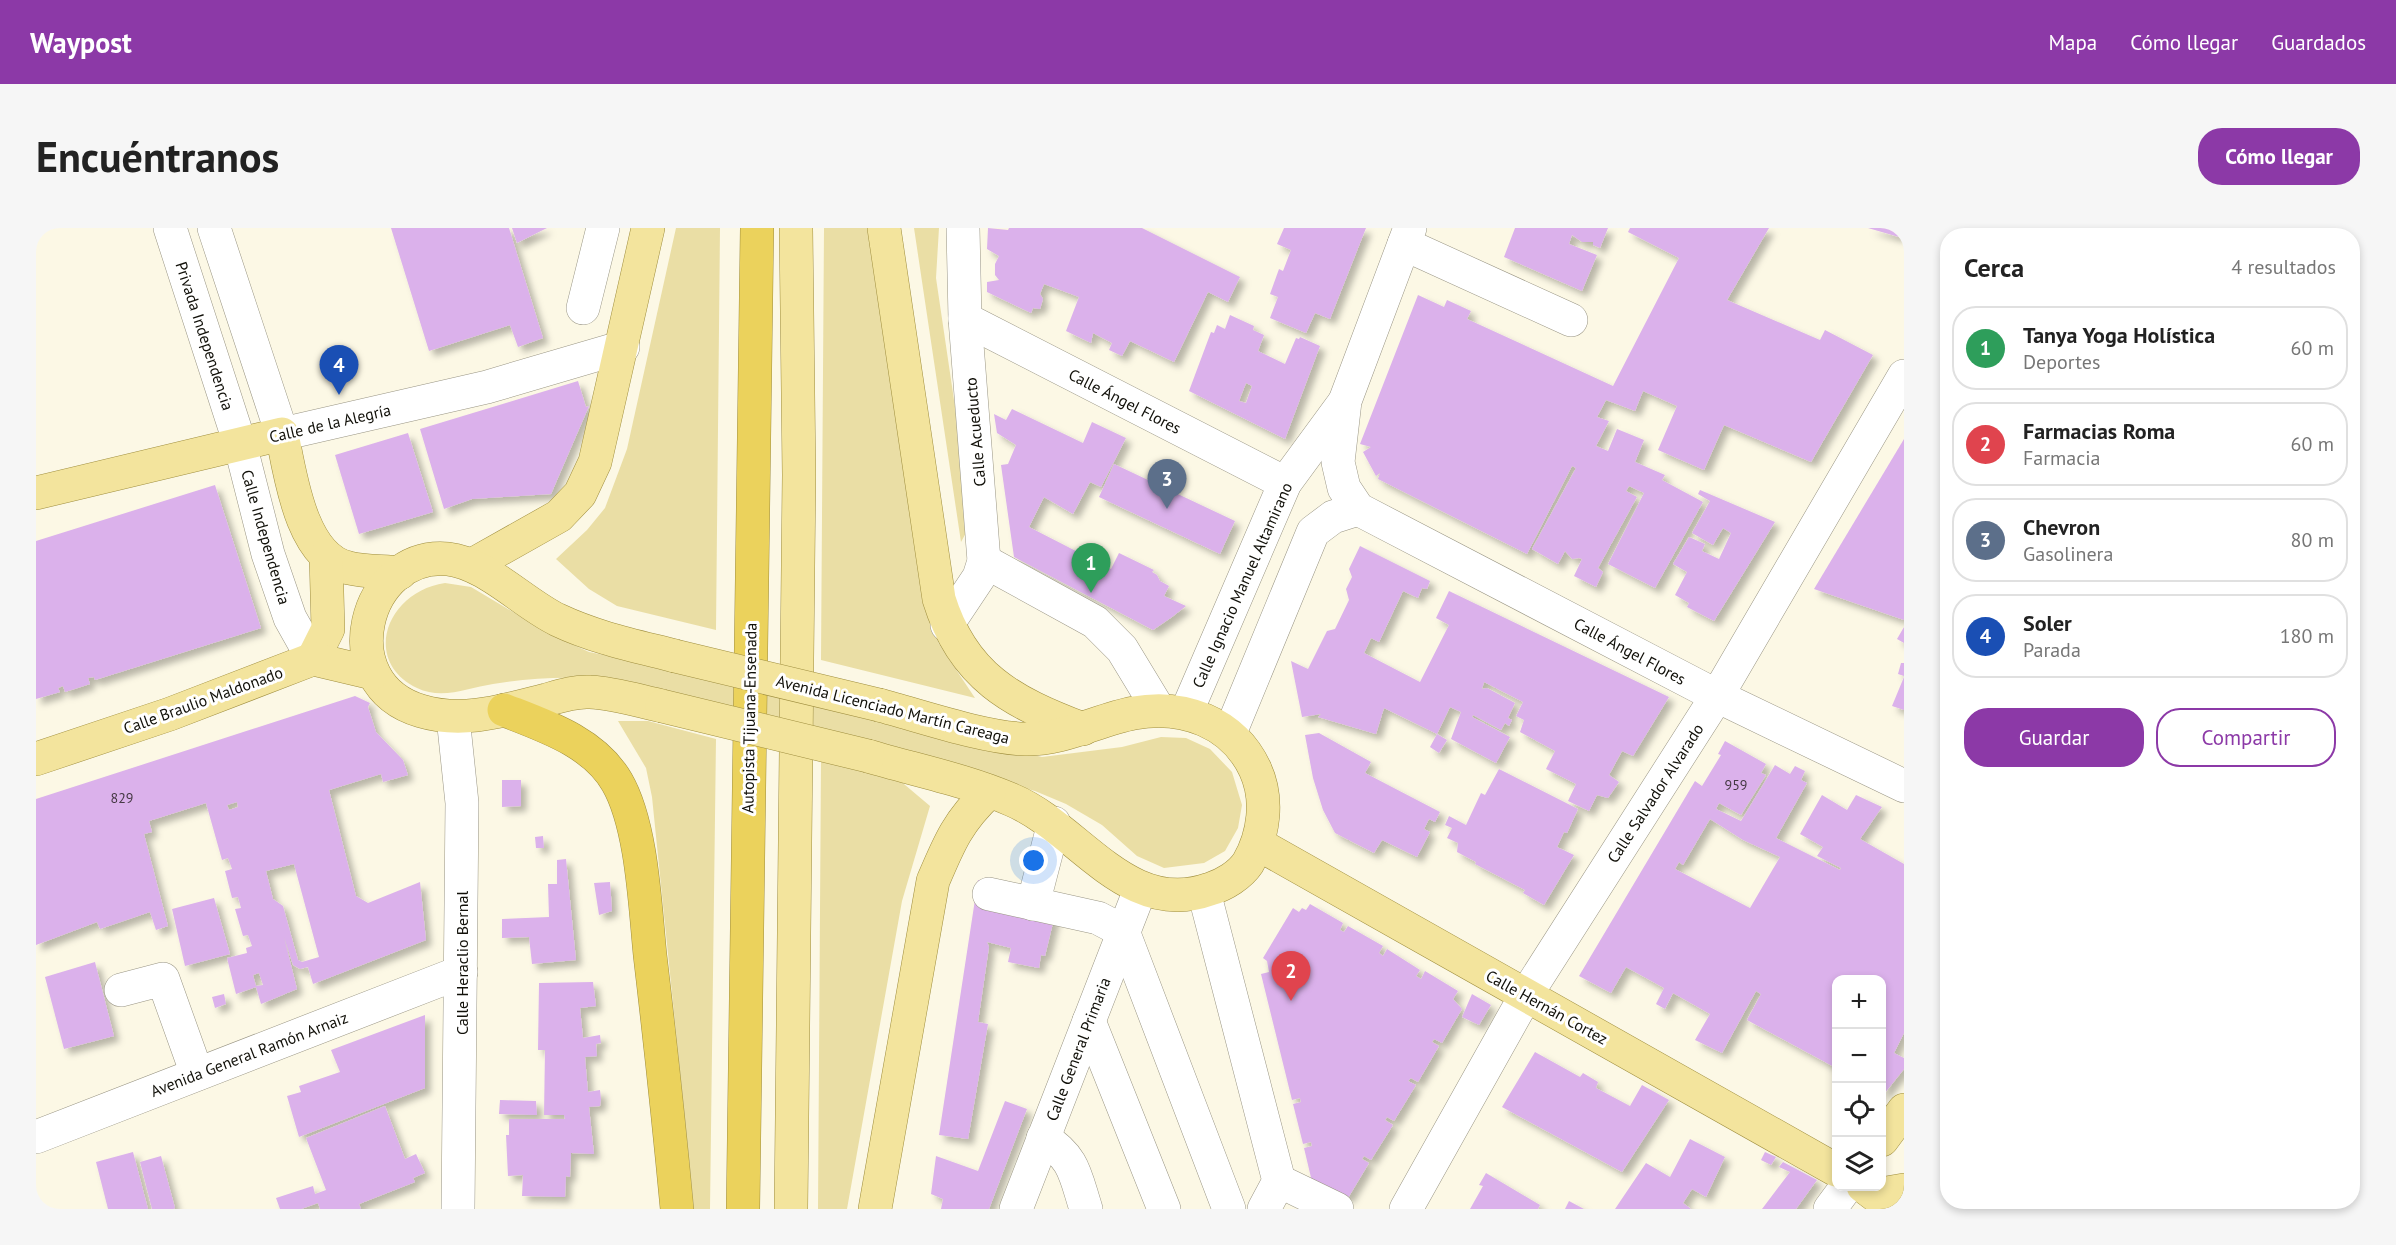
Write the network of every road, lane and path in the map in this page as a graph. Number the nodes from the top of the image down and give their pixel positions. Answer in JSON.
{"nodes":[{"id":1,"x":170,"y":228,"type":"edge"},
{"id":2,"x":214,"y":228,"type":"edge"},
{"id":3,"x":603,"y":228,"type":"edge"},
{"id":4,"x":648,"y":228,"type":"edge"},
{"id":5,"x":757,"y":228,"type":"edge"},
{"id":6,"x":796,"y":228,"type":"edge"},
{"id":7,"x":884,"y":228,"type":"edge"},
{"id":8,"x":963,"y":228,"type":"edge"},
{"id":9,"x":1407,"y":236,"type":"edge"},
{"id":10,"x":583,"y":308,"type":"dead end"},
{"id":11,"x":965,"y":319,"type":"junction"},
{"id":12,"x":1571,"y":320,"type":"dead end"},
{"id":13,"x":623,"y":347,"type":"junction"},
{"id":14,"x":1904,"y":376,"type":"edge"},
{"id":15,"x":1345,"y":401,"type":"junction"},
{"id":16,"x":282,"y":434,"type":"junction"},
{"id":17,"x":240,"y":444,"type":"junction"},
{"id":18,"x":1285,"y":483,"type":"junction"},
{"id":19,"x":36,"y":493,"type":"edge"},
{"id":20,"x":1358,"y":509,"type":"junction"},
{"id":21,"x":326,"y":556,"type":"junction"},
{"id":22,"x":984,"y":561,"type":"junction"},
{"id":23,"x":472,"y":565,"type":"junction"},
{"id":24,"x":400,"y":573,"type":"junction"},
{"id":25,"x":947,"y":626,"type":"junction"},
{"id":26,"x":313,"y":659,"type":"junction"},
{"id":27,"x":372,"y":673,"type":"junction"},
{"id":28,"x":1717,"y":696,"type":"junction"},
{"id":29,"x":504,"y":710,"type":"junction"},
{"id":30,"x":1172,"y":712,"type":"junction"},
{"id":31,"x":453,"y":717,"type":"junction"},
{"id":32,"x":1083,"y":729,"type":"junction"},
{"id":33,"x":1230,"y":733,"type":"junction"},
{"id":34,"x":36,"y":759,"type":"edge"},
{"id":35,"x":1904,"y":786,"type":"edge"},
{"id":36,"x":989,"y":792,"type":"junction"},
{"id":37,"x":1054,"y":823,"type":"junction"},
{"id":38,"x":1258,"y":844,"type":"junction"},
{"id":39,"x":1140,"y":890,"type":"junction"},
{"id":40,"x":1204,"y":892,"type":"junction"},
{"id":41,"x":989,"y":894,"type":"dead end"},
{"id":42,"x":1033,"y":904,"type":"junction"},
{"id":43,"x":1123,"y":932,"type":"junction"},
{"id":44,"x":461,"y":972,"type":"junction"},
{"id":45,"x":121,"y":990,"type":"dead end"},
{"id":46,"x":1526,"y":995,"type":"junction"},
{"id":47,"x":1089,"y":1022,"type":"junction"},
{"id":48,"x":197,"y":1074,"type":"junction"},
{"id":49,"x":1904,"y":1110,"type":"edge"},
{"id":50,"x":36,"y":1137,"type":"edge"},
{"id":51,"x":1883,"y":1137,"type":"edge"},
{"id":52,"x":1043,"y":1138,"type":"junction"},
{"id":53,"x":1832,"y":1168,"type":"edge"},
{"id":54,"x":1875,"y":1193,"type":"edge"},
{"id":55,"x":1271,"y":1195,"type":"edge"},
{"id":56,"x":458,"y":1209,"type":"edge"},
{"id":57,"x":677,"y":1209,"type":"edge"},
{"id":58,"x":743,"y":1209,"type":"edge"},
{"id":59,"x":791,"y":1209,"type":"edge"},
{"id":60,"x":875,"y":1209,"type":"edge"},
{"id":61,"x":1016,"y":1209,"type":"edge"},
{"id":62,"x":1086,"y":1209,"type":"edge"},
{"id":63,"x":1164,"y":1209,"type":"edge"},
{"id":64,"x":1229,"y":1209,"type":"edge"},
{"id":65,"x":1337,"y":1209,"type":"edge"},
{"id":66,"x":1406,"y":1209,"type":"edge"},
{"id":67,"x":1830,"y":1209,"type":"edge"}],
"edges":[{"from":1,"to":17,"type":"street","name":"Privada Independencia"},
{"from":2,"to":16,"type":"street"},
{"from":3,"to":10,"type":"street"},
{"from":4,"to":13,"type":"main road"},
{"from":5,"to":58,"type":"highway","name":"Autopista Tijuana-Ensenada"},
{"from":6,"to":59,"type":"main road"},
{"from":7,"to":25,"type":"main road"},
{"from":8,"to":11,"type":"street","name":"Calle Acueducto"},
{"from":9,"to":12,"type":"street"},
{"from":9,"to":15,"type":"street","name":"Calle Ignacio Manuel Altamirano"},
{"from":11,"to":18,"type":"street","name":"Calle Ángel Flores"},
{"from":11,"to":22,"type":"street","name":"Calle Acueducto"},
{"from":13,"to":16,"type":"street","name":"Calle de la Alegría"},
{"from":13,"to":23,"type":"main road"},
{"from":14,"to":28,"type":"street","name":"Calle Salvador Alvarado"},
{"from":15,"to":18,"type":"street","name":"Calle Ignacio Manuel Altamirano"},
{"from":15,"to":20,"type":"street","name":"Calle Ignacio Manuel Altamirano"},
{"from":16,"to":17,"type":"main road","name":"Calle de la Alegría"},
{"from":16,"to":21,"type":"main road"},
{"from":17,"to":19,"type":"main road","name":"Calle de la Alegría"},
{"from":17,"to":26,"type":"street","name":"Calle Independencia"},
{"from":18,"to":30,"type":"street","name":"Calle Ignacio Manuel Altamirano"},
{"from":20,"to":28,"type":"street","name":"Calle Ángel Flores"},
{"from":20,"to":33,"type":"street"},
{"from":21,"to":24,"type":"main road"},
{"from":21,"to":26,"type":"main road"},
{"from":22,"to":25,"type":"street","name":"Calle Acueducto"},
{"from":22,"to":30,"type":"street"},
{"from":23,"to":24,"type":"main road","name":"Avenida Licenciado Martín Careaga"},
{"from":23,"to":32,"type":"main road","name":"Avenida Licenciado Martín Careaga","bridge":true},
{"from":24,"to":27,"type":"main road","name":"Avenida Licenciado Martín Careaga"},
{"from":25,"to":32,"type":"main road"},
{"from":26,"to":27,"type":"main road"},
{"from":26,"to":34,"type":"main road","name":"Calle Braulio Maldonado"},
{"from":27,"to":31,"type":"main road","name":"Avenida Licenciado Martín Careaga"},
{"from":28,"to":35,"type":"street","name":"Calle Ángel Flores"},
{"from":28,"to":46,"type":"street","name":"Calle Salvador Alvarado"},
{"from":29,"to":31,"type":"main road","name":"Avenida Licenciado Martín Careaga"},
{"from":29,"to":36,"type":"main road","name":"Avenida Licenciado Martín Careaga","bridge":true},
{"from":29,"to":57,"type":"highway"},
{"from":30,"to":32,"type":"main road","name":"Avenida Licenciado Martín Careaga"},
{"from":30,"to":33,"type":"main road","name":"Avenida Licenciado Martín Careaga"},
{"from":31,"to":44,"type":"street","name":"Calle Heraclio Bernal"},
{"from":33,"to":38,"type":"main road","name":"Avenida Licenciado Martín Careaga"},
{"from":36,"to":37,"type":"main road","name":"Avenida Licenciado Martín Careaga"},
{"from":36,"to":60,"type":"main road"},
{"from":37,"to":39,"type":"main road","name":"Avenida Licenciado Martín Careaga"},
{"from":37,"to":42,"type":"street"},
{"from":38,"to":40,"type":"main road","name":"Avenida Licenciado Martín Careaga"},
{"from":38,"to":46,"type":"main road","name":"Calle Hernán Cortez"},
{"from":39,"to":40,"type":"main road","name":"Avenida Licenciado Martín Careaga"},
{"from":39,"to":43,"type":"street","name":"Calle General Primaria"},
{"from":40,"to":55,"type":"street"},
{"from":41,"to":42,"type":"street"},
{"from":42,"to":43,"type":"street"},
{"from":43,"to":47,"type":"street","name":"Calle General Primaria"},
{"from":43,"to":64,"type":"street"},
{"from":44,"to":48,"type":"street","name":"Avenida General Ramón Arnaiz"},
{"from":44,"to":56,"type":"street","name":"Calle Heraclio Bernal"},
{"from":45,"to":48,"type":"street"},
{"from":46,"to":53,"type":"main road","name":"Calle Hernán Cortez"},
{"from":46,"to":66,"type":"street","name":"Calle Salvador Alvarado"},
{"from":47,"to":52,"type":"street","name":"Calle General Primaria"},
{"from":47,"to":63,"type":"street"},
{"from":48,"to":50,"type":"street","name":"Avenida General Ramón Arnaiz"},
{"from":49,"to":51,"type":"main road"},
{"from":52,"to":61,"type":"street","name":"Calle General Primaria"},
{"from":52,"to":62,"type":"street"},
{"from":54,"to":67,"type":"street"},
{"from":55,"to":65,"type":"street"}]}
